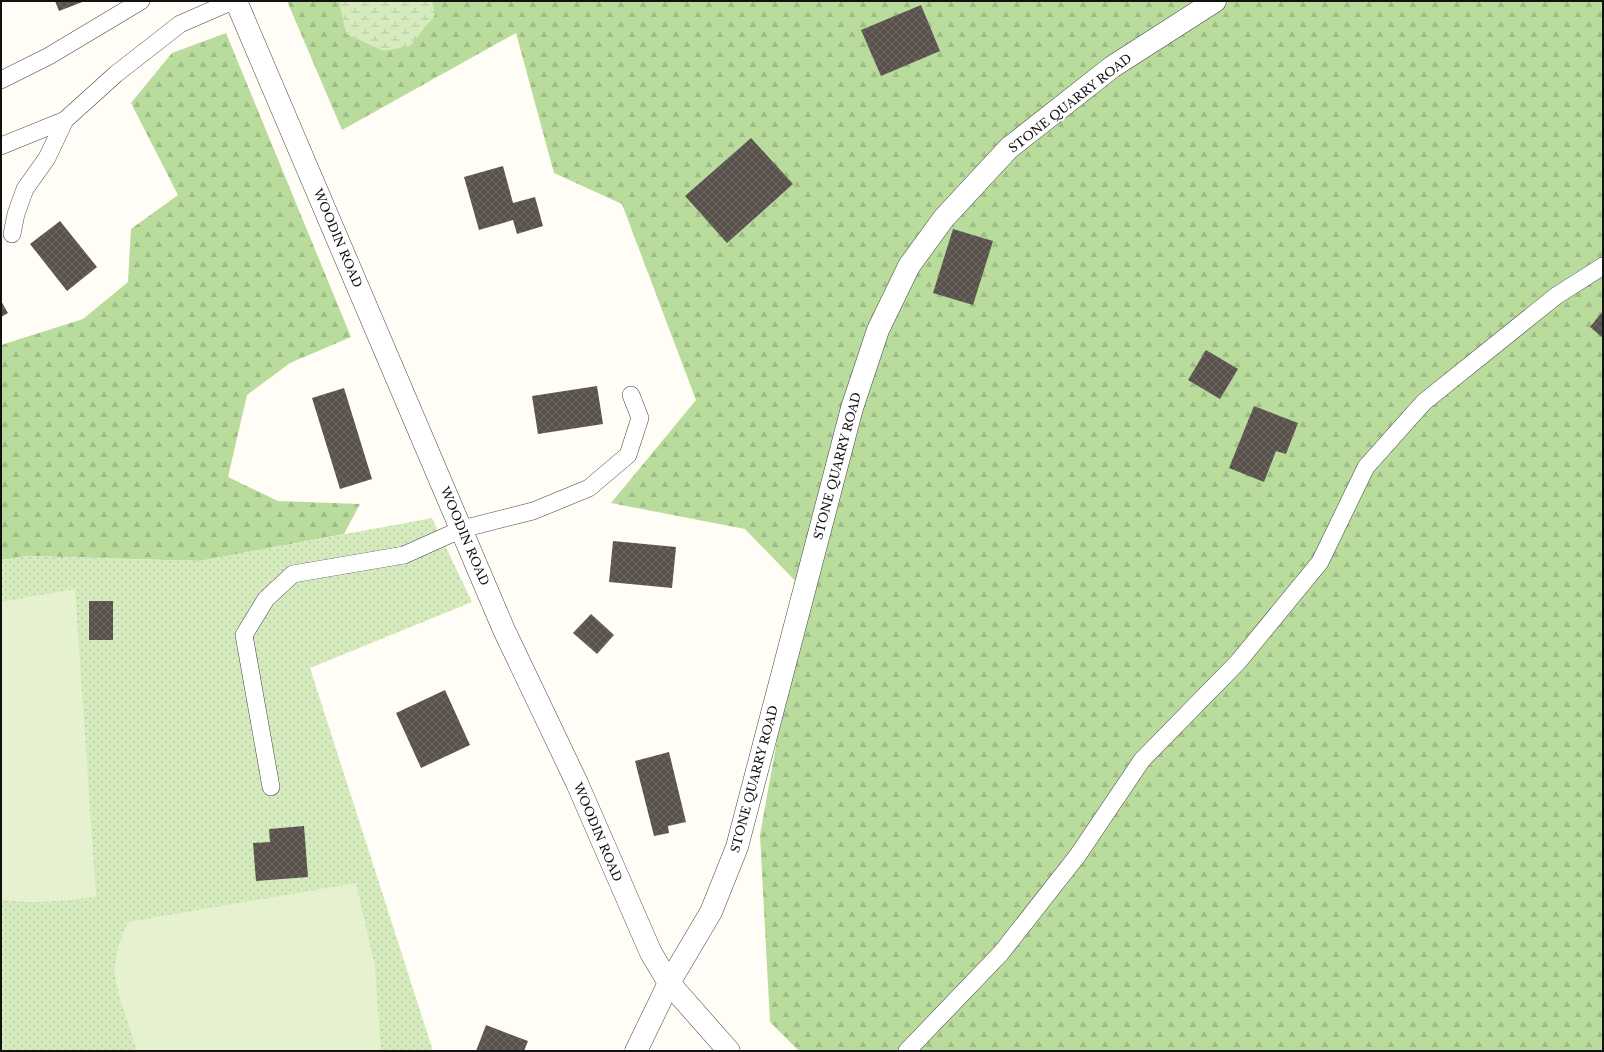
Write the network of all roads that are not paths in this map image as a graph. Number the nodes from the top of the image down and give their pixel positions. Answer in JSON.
{"nodes":[{"id":1,"x":141,"y":1,"type":"edge"},
{"id":2,"x":233,"y":1,"type":"edge"},
{"id":3,"x":236,"y":1,"type":"edge"},
{"id":4,"x":1215,"y":1,"type":"edge"},
{"id":5,"x":1,"y":80,"type":"edge"},
{"id":6,"x":65,"y":120,"type":"junction"},
{"id":7,"x":1,"y":146,"type":"edge"},
{"id":8,"x":12,"y":234,"type":"dead end"},
{"id":9,"x":1603,"y":266,"type":"edge"},
{"id":10,"x":632,"y":395,"type":"dead end"},
{"id":11,"x":462,"y":529,"type":"junction"},
{"id":12,"x":271,"y":787,"type":"dead end"},
{"id":13,"x":669,"y":984,"type":"junction"},
{"id":14,"x":636,"y":1051,"type":"edge"},
{"id":15,"x":729,"y":1051,"type":"edge"},
{"id":16,"x":907,"y":1051,"type":"edge"}],
"edges":[{"from":1,"to":5,"type":"lane"},
{"from":2,"to":6,"type":"lane"},
{"from":3,"to":11,"type":"street","name":"WOODIN ROAD"},
{"from":4,"to":13,"type":"street","name":"STONE QUARRY ROAD"},
{"from":6,"to":7,"type":"lane"},
{"from":6,"to":8,"type":"lane"},
{"from":9,"to":16,"type":"lane"},
{"from":10,"to":11,"type":"lane"},
{"from":11,"to":12,"type":"lane"},
{"from":11,"to":13,"type":"street","name":"WOODIN ROAD"},
{"from":13,"to":14,"type":"street","name":"STONE QUARRY ROAD"},
{"from":13,"to":15,"type":"street","name":"WOODIN ROAD"}]}
